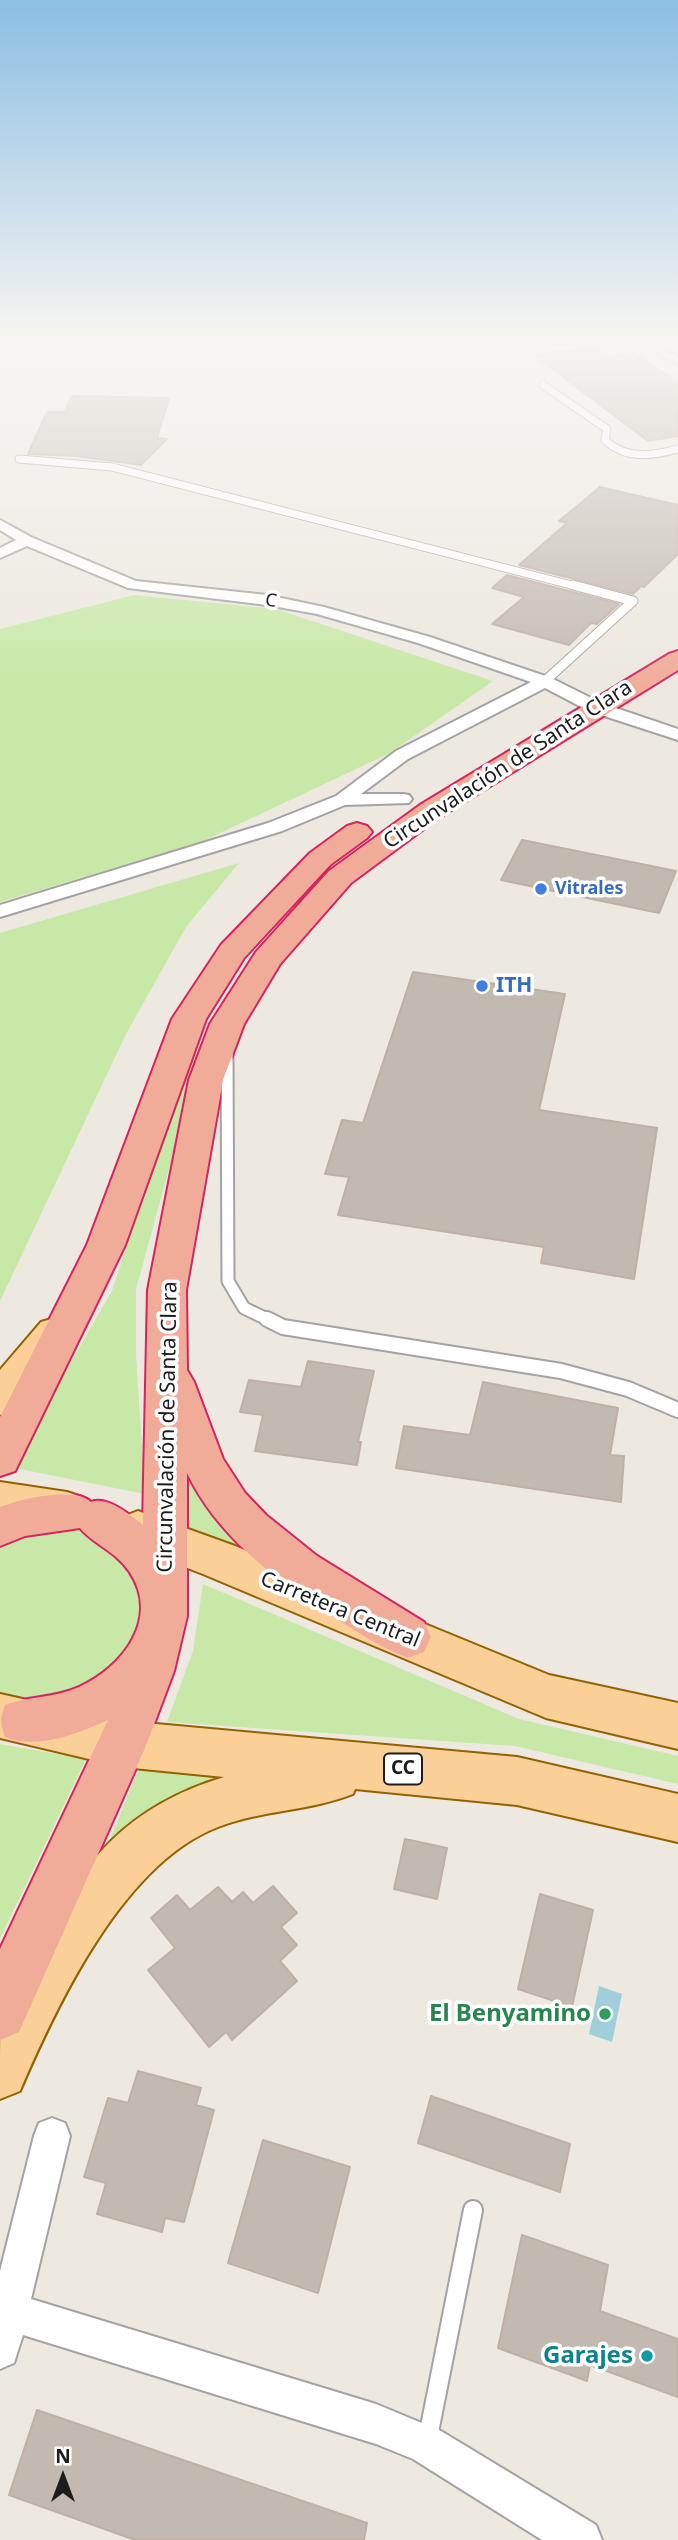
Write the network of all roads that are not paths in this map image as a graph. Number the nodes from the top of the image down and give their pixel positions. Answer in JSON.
{"nodes":[{"id":1,"x":639,"y":457,"type":"edge"},
{"id":2,"x":657,"y":457,"type":"edge"},
{"id":3,"x":19,"y":459,"type":"dead end"},
{"id":4,"x":0,"y":524,"type":"edge"},
{"id":5,"x":26,"y":540,"type":"junction"},
{"id":6,"x":0,"y":554,"type":"edge"},
{"id":7,"x":678,"y":636,"type":"edge"},
{"id":8,"x":678,"y":659,"type":"edge"},
{"id":9,"x":544,"y":681,"type":"junction"},
{"id":10,"x":586,"y":702,"type":"junction"},
{"id":11,"x":678,"y":735,"type":"edge"},
{"id":12,"x":403,"y":799,"type":"junction"},
{"id":13,"x":342,"y":800,"type":"junction"},
{"id":14,"x":0,"y":911,"type":"edge"},
{"id":15,"x":208,"y":1021,"type":"junction"},
{"id":16,"x":72,"y":1312,"type":"junction"},
{"id":17,"x":165,"y":1357,"type":"junction"},
{"id":18,"x":0,"y":1399,"type":"edge"},
{"id":19,"x":678,"y":1410,"type":"edge"},
{"id":20,"x":0,"y":1458,"type":"edge"},
{"id":21,"x":0,"y":1500,"type":"edge"},
{"id":22,"x":85,"y":1515,"type":"junction"},
{"id":23,"x":0,"y":1527,"type":"edge"},
{"id":24,"x":165,"y":1539,"type":"junction"},
{"id":25,"x":162,"y":1627,"type":"junction"},
{"id":26,"x":408,"y":1637,"type":"junction"},
{"id":27,"x":11,"y":1718,"type":"edge"},
{"id":28,"x":678,"y":1726,"type":"edge"},
{"id":29,"x":123,"y":1744,"type":"junction"},
{"id":30,"x":389,"y":1768,"type":"junction"},
{"id":31,"x":678,"y":1818,"type":"edge"},
{"id":32,"x":0,"y":2013,"type":"edge"},
{"id":33,"x":0,"y":2071,"type":"edge"},
{"id":34,"x":52,"y":2136,"type":"dead end"},
{"id":35,"x":473,"y":2210,"type":"dead end"},
{"id":36,"x":3,"y":2323,"type":"edge"},
{"id":37,"x":427,"y":2445,"type":"junction"},
{"id":38,"x":581,"y":2540,"type":"edge"}],
"edges":[{"from":1,"to":2,"type":"lane"},
{"from":3,"to":9,"type":"lane"},
{"from":4,"to":5,"type":"street","name":"C"},
{"from":5,"to":6,"type":"street"},
{"from":5,"to":9,"type":"street","name":"C"},
{"from":7,"to":10,"type":"highway","name":"Circunvalación de Santa Clara"},
{"from":8,"to":10,"type":"highway","name":"Circunvalación de Santa Clara"},
{"from":9,"to":10,"type":"street","name":"C"},
{"from":9,"to":13,"type":"street"},
{"from":10,"to":11,"type":"street","name":"C"},
{"from":10,"to":12,"type":"highway","name":"Circunvalación de Santa Clara"},
{"from":10,"to":15,"type":"highway","name":"Circunvalación de Santa Clara"},
{"from":12,"to":13,"type":"street"},
{"from":12,"to":15,"type":"highway","name":"Circunvalación de Santa Clara"},
{"from":13,"to":14,"type":"street"},
{"from":15,"to":16,"type":"highway","name":"Circunvalación de Santa Clara"},
{"from":15,"to":17,"type":"highway","name":"Circunvalación de Santa Clara"},
{"from":15,"to":19,"type":"lane"},
{"from":16,"to":18,"type":"main road"},
{"from":16,"to":20,"type":"highway","name":"Circunvalación de Santa Clara"},
{"from":17,"to":24,"type":"highway","name":"Circunvalación de Santa Clara"},
{"from":17,"to":26,"type":"highway"},
{"from":21,"to":22,"type":"main road","name":"Carretera Central"},
{"from":22,"to":23,"type":"highway"},
{"from":22,"to":24,"type":"main road","name":"Carretera Central"},
{"from":22,"to":25,"type":"highway"},
{"from":24,"to":25,"type":"highway","name":"Circunvalación de Santa Clara"},
{"from":24,"to":26,"type":"main road","name":"Carretera Central"},
{"from":25,"to":27,"type":"highway"},
{"from":25,"to":29,"type":"highway","name":"Circunvalación de Santa Clara"},
{"from":26,"to":28,"type":"main road","name":"Carretera Central"},
{"from":27,"to":29,"type":"main road","number":"CC"},
{"from":29,"to":30,"type":"main road","number":"CC"},
{"from":29,"to":32,"type":"highway","name":"Circunvalación de Santa Clara"},
{"from":30,"to":31,"type":"main road","number":"CC"},
{"from":30,"to":33,"type":"main road"},
{"from":34,"to":36,"type":"street"},
{"from":35,"to":37,"type":"lane"},
{"from":36,"to":37,"type":"street"},
{"from":37,"to":38,"type":"street"}]}
